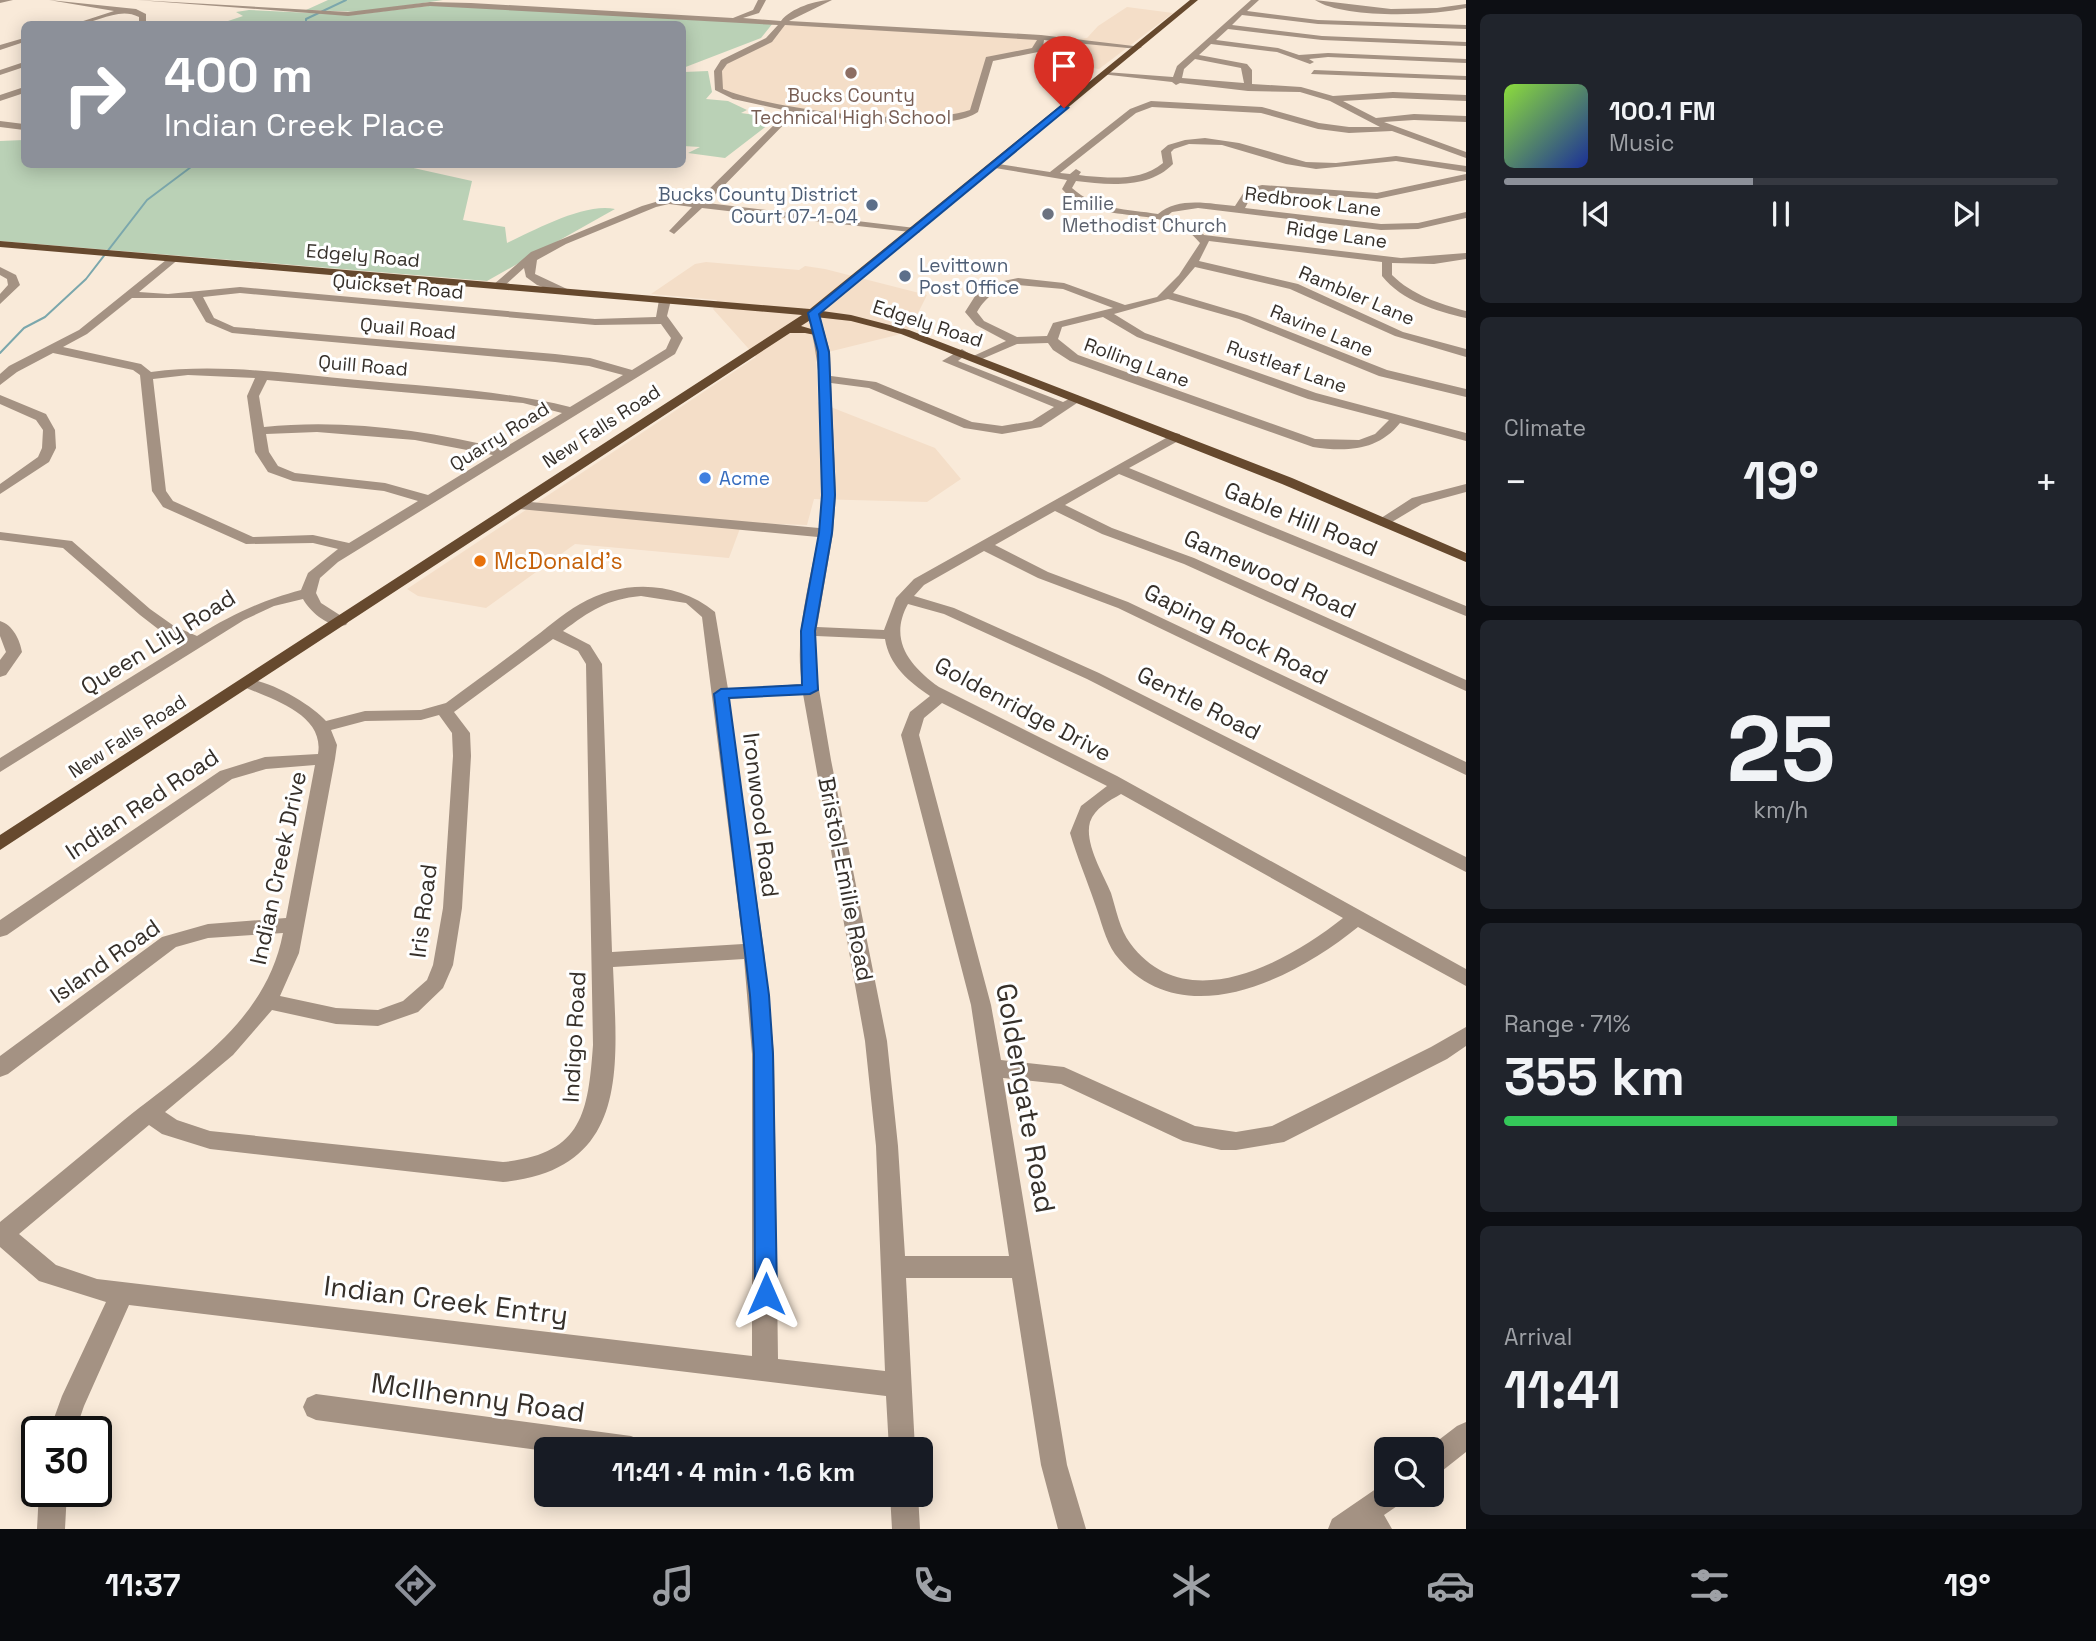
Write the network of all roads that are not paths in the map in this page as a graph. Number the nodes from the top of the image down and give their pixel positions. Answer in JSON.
{"nodes":[{"id":1,"x":9,"y":0,"type":"edge"},
{"id":2,"x":53,"y":0,"type":"edge"},
{"id":3,"x":141,"y":0,"type":"edge"},
{"id":4,"x":148,"y":0,"type":"edge"},
{"id":5,"x":307,"y":0,"type":"edge"},
{"id":6,"x":828,"y":0,"type":"edge"},
{"id":7,"x":1194,"y":0,"type":"edge"},
{"id":8,"x":1255,"y":0,"type":"edge"},
{"id":9,"x":1319,"y":0,"type":"edge"},
{"id":10,"x":1445,"y":0,"type":"edge"},
{"id":11,"x":0,"y":1,"type":"edge"},
{"id":12,"x":762,"y":1,"type":"edge"},
{"id":13,"x":1466,"y":5,"type":"edge"},
{"id":14,"x":659,"y":8,"type":"dead end"},
{"id":15,"x":122,"y":10,"type":"junction"},
{"id":16,"x":289,"y":11,"type":"junction"},
{"id":17,"x":1241,"y":13,"type":"junction"},
{"id":18,"x":653,"y":15,"type":"junction"},
{"id":19,"x":734,"y":20,"type":"junction"},
{"id":20,"x":87,"y":21,"type":"edge"},
{"id":21,"x":142,"y":21,"type":"edge"},
{"id":22,"x":781,"y":22,"type":"junction"},
{"id":23,"x":1226,"y":26,"type":"junction"},
{"id":24,"x":1466,"y":27,"type":"edge"},
{"id":25,"x":1037,"y":37,"type":"junction"},
{"id":26,"x":21,"y":41,"type":"edge"},
{"id":27,"x":1209,"y":41,"type":"junction"},
{"id":28,"x":1466,"y":44,"type":"edge"},
{"id":29,"x":1138,"y":47,"type":"junction"},
{"id":30,"x":0,"y":48,"type":"edge"},
{"id":31,"x":1193,"y":56,"type":"junction"},
{"id":32,"x":1302,"y":57,"type":"junction"},
{"id":33,"x":1466,"y":61,"type":"edge"},
{"id":34,"x":21,"y":65,"type":"edge"},
{"id":35,"x":1314,"y":72,"type":"junction"},
{"id":36,"x":0,"y":73,"type":"edge"},
{"id":37,"x":1103,"y":76,"type":"junction"},
{"id":38,"x":1466,"y":78,"type":"edge"},
{"id":39,"x":1176,"y":81,"type":"junction"},
{"id":40,"x":1248,"y":86,"type":"junction"},
{"id":41,"x":21,"y":91,"type":"edge"},
{"id":42,"x":1307,"y":91,"type":"junction"},
{"id":43,"x":0,"y":98,"type":"edge"},
{"id":44,"x":1466,"y":98,"type":"edge"},
{"id":45,"x":1333,"y":99,"type":"junction"},
{"id":46,"x":795,"y":108,"type":"junction"},
{"id":47,"x":1466,"y":119,"type":"edge"},
{"id":48,"x":1374,"y":121,"type":"junction"},
{"id":49,"x":0,"y":124,"type":"edge"},
{"id":50,"x":21,"y":127,"type":"edge"},
{"id":51,"x":1394,"y":128,"type":"junction"},
{"id":52,"x":1466,"y":144,"type":"edge"},
{"id":53,"x":1446,"y":148,"type":"junction"},
{"id":54,"x":1466,"y":156,"type":"edge"},
{"id":55,"x":997,"y":163,"type":"junction"},
{"id":56,"x":1444,"y":164,"type":"junction"},
{"id":57,"x":1466,"y":169,"type":"edge"},
{"id":58,"x":1056,"y":172,"type":"junction"},
{"id":59,"x":1074,"y":174,"type":"junction"},
{"id":60,"x":1466,"y":177,"type":"edge"},
{"id":61,"x":702,"y":203,"type":"junction"},
{"id":62,"x":638,"y":209,"type":"junction"},
{"id":63,"x":1239,"y":209,"type":"junction"},
{"id":64,"x":694,"y":212,"type":"junction"},
{"id":65,"x":1466,"y":215,"type":"edge"},
{"id":66,"x":1159,"y":218,"type":"junction"},
{"id":67,"x":674,"y":231,"type":"dead end"},
{"id":68,"x":915,"y":231,"type":"junction"},
{"id":69,"x":1203,"y":238,"type":"junction"},
{"id":70,"x":904,"y":239,"type":"junction"},
{"id":71,"x":0,"y":244,"type":"edge"},
{"id":72,"x":535,"y":254,"type":"junction"},
{"id":73,"x":1466,"y":256,"type":"edge"},
{"id":74,"x":175,"y":258,"type":"junction"},
{"id":75,"x":1387,"y":259,"type":"junction"},
{"id":76,"x":1452,"y":259,"type":"junction"},
{"id":77,"x":1193,"y":263,"type":"junction"},
{"id":78,"x":1466,"y":267,"type":"edge"},
{"id":79,"x":0,"y":270,"type":"edge"},
{"id":80,"x":499,"y":285,"type":"junction"},
{"id":81,"x":563,"y":291,"type":"junction"},
{"id":82,"x":130,"y":295,"type":"junction"},
{"id":83,"x":196,"y":295,"type":"junction"},
{"id":84,"x":1167,"y":295,"type":"junction"},
{"id":85,"x":665,"y":300,"type":"junction"},
{"id":86,"x":0,"y":301,"type":"edge"},
{"id":87,"x":1123,"y":308,"type":"junction"},
{"id":88,"x":1103,"y":312,"type":"junction"},
{"id":89,"x":813,"y":313,"type":"junction"},
{"id":90,"x":1466,"y":315,"type":"edge"},
{"id":91,"x":663,"y":320,"type":"junction"},
{"id":92,"x":787,"y":330,"type":"junction"},
{"id":93,"x":821,"y":335,"type":"junction"},
{"id":94,"x":1052,"y":339,"type":"junction"},
{"id":95,"x":1015,"y":341,"type":"junction"},
{"id":96,"x":52,"y":349,"type":"junction"},
{"id":97,"x":1466,"y":353,"type":"edge"},
{"id":98,"x":968,"y":355,"type":"junction"},
{"id":99,"x":633,"y":374,"type":"junction"},
{"id":100,"x":263,"y":375,"type":"junction"},
{"id":101,"x":147,"y":376,"type":"junction"},
{"id":102,"x":825,"y":380,"type":"junction"},
{"id":103,"x":0,"y":381,"type":"edge"},
{"id":104,"x":1466,"y":393,"type":"edge"},
{"id":105,"x":0,"y":399,"type":"edge"},
{"id":106,"x":1071,"y":403,"type":"junction"},
{"id":107,"x":573,"y":412,"type":"junction"},
{"id":108,"x":1396,"y":420,"type":"junction"},
{"id":109,"x":259,"y":431,"type":"junction"},
{"id":110,"x":1175,"y":437,"type":"junction"},
{"id":111,"x":1466,"y":437,"type":"edge"},
{"id":112,"x":505,"y":454,"type":"junction"},
{"id":113,"x":1119,"y":469,"type":"junction"},
{"id":114,"x":0,"y":489,"type":"edge"},
{"id":115,"x":1459,"y":489,"type":"edge"},
{"id":116,"x":431,"y":500,"type":"junction"},
{"id":117,"x":1466,"y":502,"type":"edge"},
{"id":118,"x":519,"y":505,"type":"junction"},
{"id":119,"x":1055,"y":505,"type":"junction"},
{"id":120,"x":1382,"y":523,"type":"junction"},
{"id":121,"x":826,"y":533,"type":"junction"},
{"id":122,"x":0,"y":536,"type":"edge"},
{"id":123,"x":984,"y":545,"type":"junction"},
{"id":124,"x":351,"y":548,"type":"junction"},
{"id":125,"x":1466,"y":558,"type":"edge"},
{"id":126,"x":308,"y":593,"type":"junction"},
{"id":127,"x":904,"y":598,"type":"junction"},
{"id":128,"x":1466,"y":611,"type":"edge"},
{"id":129,"x":340,"y":622,"type":"junction"},
{"id":130,"x":0,"y":626,"type":"edge"},
{"id":131,"x":808,"y":631,"type":"junction"},
{"id":132,"x":552,"y":632,"type":"junction"},
{"id":133,"x":891,"y":635,"type":"junction"},
{"id":134,"x":198,"y":643,"type":"junction"},
{"id":135,"x":0,"y":672,"type":"edge"},
{"id":136,"x":248,"y":682,"type":"junction"},
{"id":137,"x":1466,"y":686,"type":"edge"},
{"id":138,"x":810,"y":690,"type":"junction"},
{"id":139,"x":721,"y":694,"type":"junction"},
{"id":140,"x":942,"y":695,"type":"junction"},
{"id":141,"x":444,"y":710,"type":"junction"},
{"id":142,"x":323,"y":727,"type":"junction"},
{"id":143,"x":326,"y":759,"type":"junction"},
{"id":144,"x":0,"y":766,"type":"edge"},
{"id":145,"x":1466,"y":769,"type":"edge"},
{"id":146,"x":1120,"y":786,"type":"junction"},
{"id":147,"x":0,"y":845,"type":"edge"},
{"id":148,"x":1466,"y":865,"type":"edge"},
{"id":149,"x":1356,"y":918,"type":"junction"},
{"id":150,"x":294,"y":925,"type":"junction"},
{"id":151,"x":0,"y":930,"type":"edge"},
{"id":152,"x":754,"y":951,"type":"junction"},
{"id":153,"x":602,"y":960,"type":"junction"},
{"id":154,"x":1466,"y":978,"type":"edge"},
{"id":155,"x":267,"y":1000,"type":"junction"},
{"id":156,"x":1466,"y":1035,"type":"edge"},
{"id":157,"x":0,"y":1068,"type":"edge"},
{"id":158,"x":992,"y":1068,"type":"junction"},
{"id":159,"x":148,"y":1113,"type":"junction"},
{"id":160,"x":1,"y":1235,"type":"edge"},
{"id":161,"x":894,"y":1267,"type":"junction"},
{"id":162,"x":1024,"y":1267,"type":"junction"},
{"id":163,"x":122,"y":1294,"type":"junction"},
{"id":164,"x":765,"y":1370,"type":"junction"},
{"id":165,"x":899,"y":1385,"type":"junction"},
{"id":166,"x":316,"y":1406,"type":"dead end"},
{"id":167,"x":67,"y":1416,"type":"edge"},
{"id":168,"x":1466,"y":1435,"type":"edge"},
{"id":169,"x":543,"y":1437,"type":"edge"},
{"id":170,"x":901,"y":1437,"type":"edge"},
{"id":171,"x":1444,"y":1452,"type":"edge"},
{"id":172,"x":52,"y":1507,"type":"edge"},
{"id":173,"x":905,"y":1507,"type":"edge"},
{"id":174,"x":1378,"y":1507,"type":"edge"},
{"id":175,"x":1362,"y":1524,"type":"edge"},
{"id":176,"x":51,"y":1529,"type":"edge"},
{"id":177,"x":906,"y":1529,"type":"edge"},
{"id":178,"x":1072,"y":1529,"type":"edge"}],
"edges":[{"from":1,"to":11,"type":"street"},
{"from":2,"to":15,"type":"street"},
{"from":3,"to":4,"type":"street"},
{"from":4,"to":15,"type":"street"},
{"from":4,"to":16,"type":"street"},
{"from":5,"to":16,"type":"street"},
{"from":6,"to":22,"type":"street"},
{"from":7,"to":29,"type":"main road","name":"New Falls Road"},
{"from":8,"to":17,"type":"street"},
{"from":9,"to":13,"type":"street"},
{"from":10,"to":13,"type":"street"},
{"from":12,"to":19,"type":"street"},
{"from":14,"to":18,"type":"street"},
{"from":15,"to":20,"type":"street"},
{"from":15,"to":21,"type":"street"},
{"from":16,"to":18,"type":"street"},
{"from":17,"to":23,"type":"street"},
{"from":17,"to":24,"type":"street"},
{"from":18,"to":19,"type":"street"},
{"from":19,"to":22,"type":"street"},
{"from":22,"to":25,"type":"street"},
{"from":22,"to":46,"type":"street"},
{"from":23,"to":27,"type":"street"},
{"from":23,"to":28,"type":"street"},
{"from":25,"to":29,"type":"street"},
{"from":25,"to":46,"type":"street"},
{"from":26,"to":30,"type":"street"},
{"from":27,"to":31,"type":"street"},
{"from":27,"to":32,"type":"street"},
{"from":29,"to":37,"type":"main road","name":"New Falls Road"},
{"from":31,"to":39,"type":"street"},
{"from":31,"to":40,"type":"street"},
{"from":32,"to":33,"type":"street"},
{"from":32,"to":35,"type":"street"},
{"from":34,"to":36,"type":"street"},
{"from":35,"to":38,"type":"street"},
{"from":35,"to":42,"type":"street"},
{"from":37,"to":39,"type":"street"},
{"from":37,"to":55,"type":"main road","name":"New Falls Road"},
{"from":39,"to":40,"type":"street"},
{"from":40,"to":42,"type":"street"},
{"from":41,"to":43,"type":"street"},
{"from":42,"to":45,"type":"street"},
{"from":44,"to":45,"type":"street"},
{"from":45,"to":48,"type":"street"},
{"from":46,"to":61,"type":"street"},
{"from":47,"to":48,"type":"street"},
{"from":48,"to":51,"type":"street"},
{"from":49,"to":50,"type":"street"},
{"from":51,"to":53,"type":"street"},
{"from":51,"to":58,"type":"street"},
{"from":52,"to":53,"type":"street"},
{"from":53,"to":54,"type":"street"},
{"from":54,"to":56,"type":"street"},
{"from":55,"to":58,"type":"street"},
{"from":55,"to":68,"type":"main road","name":"New Falls Road"},
{"from":56,"to":57,"type":"street"},
{"from":56,"to":59,"type":"street"},
{"from":58,"to":59,"type":"street"},
{"from":59,"to":66,"type":"street"},
{"from":60,"to":63,"type":"street"},
{"from":61,"to":62,"type":"street"},
{"from":61,"to":64,"type":"street"},
{"from":61,"to":68,"type":"street"},
{"from":62,"to":64,"type":"street"},
{"from":62,"to":72,"type":"street"},
{"from":63,"to":65,"type":"street","name":"Redbrook Lane"},
{"from":63,"to":66,"type":"street","name":"Redbrook Lane"},
{"from":64,"to":67,"type":"street"},
{"from":64,"to":70,"type":"street"},
{"from":66,"to":69,"type":"street"},
{"from":68,"to":70,"type":"main road","name":"New Falls Road"},
{"from":69,"to":75,"type":"street","name":"Ridge Lane"},
{"from":69,"to":77,"type":"street"},
{"from":70,"to":89,"type":"main road","name":"New Falls Road"},
{"from":71,"to":74,"type":"main road","name":"Edgely Road"},
{"from":72,"to":80,"type":"street"},
{"from":72,"to":81,"type":"street"},
{"from":73,"to":76,"type":"street","name":"Ridge Lane"},
{"from":74,"to":80,"type":"main road","name":"Edgely Road"},
{"from":74,"to":82,"type":"street"},
{"from":75,"to":76,"type":"street","name":"Ridge Lane"},
{"from":75,"to":90,"type":"street"},
{"from":76,"to":78,"type":"street"},
{"from":77,"to":84,"type":"street"},
{"from":77,"to":97,"type":"street","name":"Rambler Lane"},
{"from":79,"to":86,"type":"street"},
{"from":80,"to":81,"type":"main road","name":"Edgely Road"},
{"from":81,"to":85,"type":"main road","name":"Edgely Road"},
{"from":82,"to":83,"type":"street","name":"Quickset Road"},
{"from":82,"to":96,"type":"street"},
{"from":83,"to":91,"type":"street","name":"Quickset Road"},
{"from":83,"to":99,"type":"street","name":"Quail Road"},
{"from":84,"to":87,"type":"street","name":"Rolling Lane"},
{"from":84,"to":104,"type":"street","name":"Ravine Lane"},
{"from":85,"to":89,"type":"main road","name":"Edgely Road"},
{"from":85,"to":91,"type":"street","name":"Quarry Road"},
{"from":87,"to":88,"type":"street","name":"Rolling Lane"},
{"from":87,"to":95,"type":"street"},
{"from":88,"to":94,"type":"street","name":"Rolling Lane"},
{"from":88,"to":108,"type":"street","name":"Rustleaf Lane"},
{"from":89,"to":92,"type":"main road","name":"New Falls Road"},
{"from":89,"to":93,"type":"street","name":"Bristol-Emilie Road"},
{"from":89,"to":98,"type":"main road","name":"Edgely Road"},
{"from":91,"to":99,"type":"street","name":"Quarry Road"},
{"from":92,"to":93,"type":"main road"},
{"from":92,"to":118,"type":"main road","name":"New Falls Road"},
{"from":93,"to":102,"type":"street","name":"Bristol-Emilie Road"},
{"from":94,"to":95,"type":"street"},
{"from":94,"to":108,"type":"street","name":"Rolling Lane"},
{"from":95,"to":98,"type":"street"},
{"from":96,"to":101,"type":"street"},
{"from":96,"to":103,"type":"street"},
{"from":98,"to":106,"type":"main road","name":"Edgely Road"},
{"from":98,"to":106,"type":"street"},
{"from":99,"to":107,"type":"street","name":"Quarry Road"},
{"from":100,"to":101,"type":"street","name":"Quill Road"},
{"from":100,"to":107,"type":"street","name":"Quill Road"},
{"from":100,"to":109,"type":"street"},
{"from":101,"to":124,"type":"street"},
{"from":102,"to":106,"type":"street"},
{"from":102,"to":121,"type":"street","name":"Bristol-Emilie Road"},
{"from":105,"to":114,"type":"street"},
{"from":106,"to":110,"type":"main road","name":"Edgely Road"},
{"from":107,"to":112,"type":"street","name":"Quarry Road"},
{"from":108,"to":111,"type":"street","name":"Rustleaf Lane"},
{"from":109,"to":112,"type":"street"},
{"from":109,"to":116,"type":"street"},
{"from":110,"to":113,"type":"street"},
{"from":110,"to":120,"type":"main road","name":"Edgely Road"},
{"from":112,"to":116,"type":"street","name":"Quarry Road"},
{"from":113,"to":119,"type":"street"},
{"from":113,"to":128,"type":"street","name":"Gable Hill Road"},
{"from":115,"to":117,"type":"street"},
{"from":115,"to":120,"type":"street"},
{"from":116,"to":124,"type":"street","name":"Quarry Road"},
{"from":118,"to":121,"type":"street"},
{"from":118,"to":129,"type":"main road","name":"New Falls Road"},
{"from":119,"to":123,"type":"street"},
{"from":119,"to":137,"type":"street","name":"Gamewood Road"},
{"from":120,"to":125,"type":"main road","name":"Edgely Road"},
{"from":121,"to":131,"type":"street","name":"Bristol-Emilie Road"},
{"from":122,"to":134,"type":"street"},
{"from":123,"to":127,"type":"street"},
{"from":123,"to":145,"type":"street","name":"Gaping Rock Road"},
{"from":124,"to":126,"type":"street","name":"Quarry Road"},
{"from":126,"to":129,"type":"street"},
{"from":126,"to":134,"type":"street","name":"Queen Lily Road"},
{"from":127,"to":133,"type":"street"},
{"from":127,"to":148,"type":"street","name":"Gentle Road"},
{"from":129,"to":136,"type":"main road","name":"New Falls Road"},
{"from":130,"to":135,"type":"street"},
{"from":131,"to":133,"type":"street"},
{"from":131,"to":138,"type":"street","name":"Bristol-Emilie Road"},
{"from":132,"to":139,"type":"street","name":"Ironwood Road"},
{"from":132,"to":141,"type":"street","name":"Ironwood Road"},
{"from":132,"to":153,"type":"street","name":"Indigo Road"},
{"from":133,"to":140,"type":"street","name":"Goldenridge Drive"},
{"from":134,"to":144,"type":"street","name":"Queen Lily Road"},
{"from":136,"to":142,"type":"street"},
{"from":136,"to":147,"type":"main road","name":"New Falls Road"},
{"from":138,"to":139,"type":"street"},
{"from":138,"to":161,"type":"street","name":"Bristol-Emilie Road"},
{"from":139,"to":152,"type":"street","name":"Ironwood Road"},
{"from":140,"to":146,"type":"street","name":"Goldenridge Drive"},
{"from":140,"to":158,"type":"street","name":"Goldengate Road"},
{"from":141,"to":142,"type":"street","name":"Ironwood Road"},
{"from":141,"to":155,"type":"street","name":"Iris Road"},
{"from":142,"to":143,"type":"street","name":"Indian Creek Drive"},
{"from":143,"to":150,"type":"street","name":"Indian Creek Drive"},
{"from":143,"to":151,"type":"street","name":"Indian Red Road"},
{"from":146,"to":149,"type":"street","name":"Goldenridge Drive"},
{"from":146,"to":149,"type":"street"},
{"from":149,"to":154,"type":"street","name":"Goldenridge Drive"},
{"from":150,"to":155,"type":"street","name":"Indian Creek Drive"},
{"from":150,"to":157,"type":"street","name":"Island Road"},
{"from":152,"to":153,"type":"street"},
{"from":152,"to":164,"type":"street","name":"Ironwood Road"},
{"from":153,"to":159,"type":"street","name":"Indigo Road"},
{"from":155,"to":159,"type":"street","name":"Indian Creek Drive"},
{"from":156,"to":158,"type":"street"},
{"from":158,"to":162,"type":"street","name":"Goldengate Road"},
{"from":159,"to":160,"type":"street","name":"Indian Creek Drive"},
{"from":160,"to":163,"type":"street","name":"Indian Creek Entry"},
{"from":161,"to":162,"type":"street"},
{"from":161,"to":165,"type":"street","name":"Bristol-Emilie Road"},
{"from":162,"to":178,"type":"street","name":"Goldengate Road"},
{"from":163,"to":164,"type":"street","name":"Indian Creek Entry"},
{"from":163,"to":167,"type":"street"},
{"from":164,"to":165,"type":"street","name":"Indian Creek Entry"},
{"from":165,"to":170,"type":"street","name":"Bristol-Emilie Road"},
{"from":166,"to":169,"type":"street","name":"McIlhenny Road"},
{"from":168,"to":171,"type":"street"},
{"from":172,"to":176,"type":"street"},
{"from":173,"to":177,"type":"street"},
{"from":174,"to":175,"type":"street"}]}
